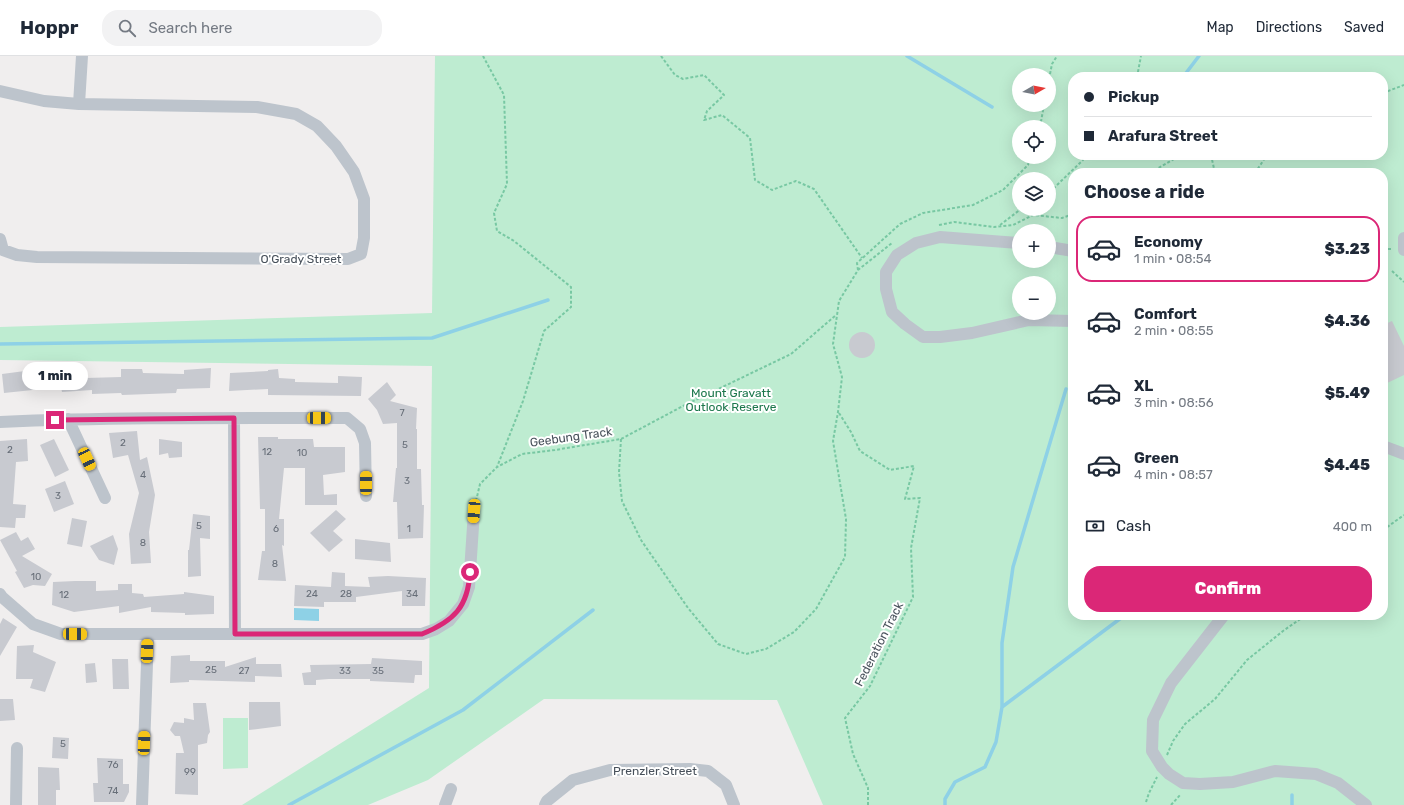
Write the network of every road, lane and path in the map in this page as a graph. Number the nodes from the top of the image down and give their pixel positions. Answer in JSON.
{"nodes":[{"id":1,"x":82,"y":56,"type":"edge"},
{"id":2,"x":483,"y":56,"type":"edge"},
{"id":3,"x":661,"y":56,"type":"edge"},
{"id":4,"x":1057,"y":56,"type":"edge"},
{"id":5,"x":1140,"y":56,"type":"edge"},
{"id":6,"x":1051,"y":68,"type":"edge"},
{"id":7,"x":1138,"y":72,"type":"edge"},
{"id":8,"x":1404,"y":85,"type":"edge"},
{"id":9,"x":0,"y":91,"type":"edge"},
{"id":10,"x":1388,"y":91,"type":"edge"},
{"id":11,"x":79,"y":104,"type":"junction"},
{"id":12,"x":1083,"y":160,"type":"edge"},
{"id":13,"x":1172,"y":160,"type":"edge"},
{"id":14,"x":1028,"y":164,"type":"edge"},
{"id":15,"x":1075,"y":168,"type":"edge"},
{"id":16,"x":1159,"y":168,"type":"edge"},
{"id":17,"x":1068,"y":175,"type":"edge"},
{"id":18,"x":1056,"y":187,"type":"edge"},
{"id":19,"x":1012,"y":216,"type":"edge"},
{"id":20,"x":1031,"y":216,"type":"edge"},
{"id":21,"x":1043,"y":216,"type":"edge"},
{"id":22,"x":1068,"y":216,"type":"edge"},
{"id":23,"x":1404,"y":238,"type":"edge"},
{"id":24,"x":0,"y":239,"type":"edge"},
{"id":25,"x":1012,"y":242,"type":"edge"},
{"id":26,"x":1056,"y":248,"type":"edge"},
{"id":27,"x":1068,"y":250,"type":"edge"},
{"id":28,"x":1404,"y":250,"type":"edge"},
{"id":29,"x":862,"y":258,"type":"junction"},
{"id":30,"x":858,"y":270,"type":"dead end"},
{"id":31,"x":1392,"y":271,"type":"dead end"},
{"id":32,"x":1404,"y":282,"type":"edge"},
{"id":33,"x":1068,"y":321,"type":"edge"},
{"id":34,"x":838,"y":412,"type":"junction"},
{"id":35,"x":234,"y":418,"type":"junction"},
{"id":36,"x":68,"y":419,"type":"junction"},
{"id":37,"x":0,"y":422,"type":"edge"},
{"id":38,"x":621,"y":439,"type":"junction"},
{"id":39,"x":1388,"y":448,"type":"edge"},
{"id":40,"x":1404,"y":454,"type":"edge"},
{"id":41,"x":497,"y":467,"type":"junction"},
{"id":42,"x":366,"y":496,"type":"dead end"},
{"id":43,"x":105,"y":498,"type":"dead end"},
{"id":44,"x":474,"y":511,"type":"joint"},
{"id":45,"x":1404,"y":515,"type":"edge"},
{"id":46,"x":1388,"y":526,"type":"edge"},
{"id":47,"x":0,"y":594,"type":"edge"},
{"id":48,"x":1220,"y":620,"type":"edge"},
{"id":49,"x":1299,"y":620,"type":"edge"},
{"id":50,"x":235,"y":634,"type":"junction"},
{"id":51,"x":148,"y":635,"type":"junction"},
{"id":52,"x":17,"y":748,"type":"dead end"},
{"id":53,"x":1162,"y":768,"type":"junction"},
{"id":54,"x":451,"y":790,"type":"dead end"},
{"id":55,"x":1146,"y":802,"type":"dead end"},
{"id":56,"x":16,"y":805,"type":"edge"},
{"id":57,"x":142,"y":805,"type":"edge"},
{"id":58,"x":445,"y":805,"type":"edge"},
{"id":59,"x":545,"y":805,"type":"edge"},
{"id":60,"x":734,"y":805,"type":"edge"},
{"id":61,"x":868,"y":805,"type":"edge"},
{"id":62,"x":1366,"y":805,"type":"edge"}],
"edges":[{"from":1,"to":11,"type":"street"},
{"from":2,"to":41,"type":"path"},
{"from":3,"to":29,"type":"path"},
{"from":4,"to":6,"type":"path"},
{"from":5,"to":7,"type":"path"},
{"from":8,"to":10,"type":"path"},
{"from":9,"to":11,"type":"street","name":"O'Grady Street"},
{"from":11,"to":24,"type":"street","name":"O'Grady Street"},
{"from":12,"to":15,"type":"path"},
{"from":13,"to":16,"type":"path"},
{"from":14,"to":29,"type":"path"},
{"from":17,"to":18,"type":"path"},
{"from":19,"to":20,"type":"path"},
{"from":21,"to":22,"type":"path"},
{"from":23,"to":28,"type":"street"},
{"from":25,"to":33,"type":"street"},
{"from":26,"to":27,"type":"street"},
{"from":29,"to":30,"type":"path"},
{"from":31,"to":32,"type":"path"},
{"from":34,"to":38,"type":"path","name":"Geebung Track"},
{"from":34,"to":38,"type":"path"},
{"from":34,"to":61,"type":"path","name":"Federation Track"},
{"from":35,"to":36,"type":"street"},
{"from":35,"to":42,"type":"street"},
{"from":35,"to":50,"type":"street"},
{"from":36,"to":37,"type":"street"},
{"from":36,"to":43,"type":"street"},
{"from":38,"to":41,"type":"path","name":"Geebung Track"},
{"from":39,"to":40,"type":"street"},
{"from":41,"to":44,"type":"path","name":"Geebung Track"},
{"from":44,"to":50,"type":"street"},
{"from":45,"to":46,"type":"path"},
{"from":47,"to":51,"type":"street"},
{"from":48,"to":53,"type":"street"},
{"from":49,"to":53,"type":"path"},
{"from":50,"to":51,"type":"street"},
{"from":51,"to":57,"type":"street"},
{"from":52,"to":56,"type":"street"},
{"from":53,"to":55,"type":"path"},
{"from":53,"to":62,"type":"street"},
{"from":54,"to":58,"type":"street"},
{"from":59,"to":60,"type":"street","name":"Prenzler Street"}]}
